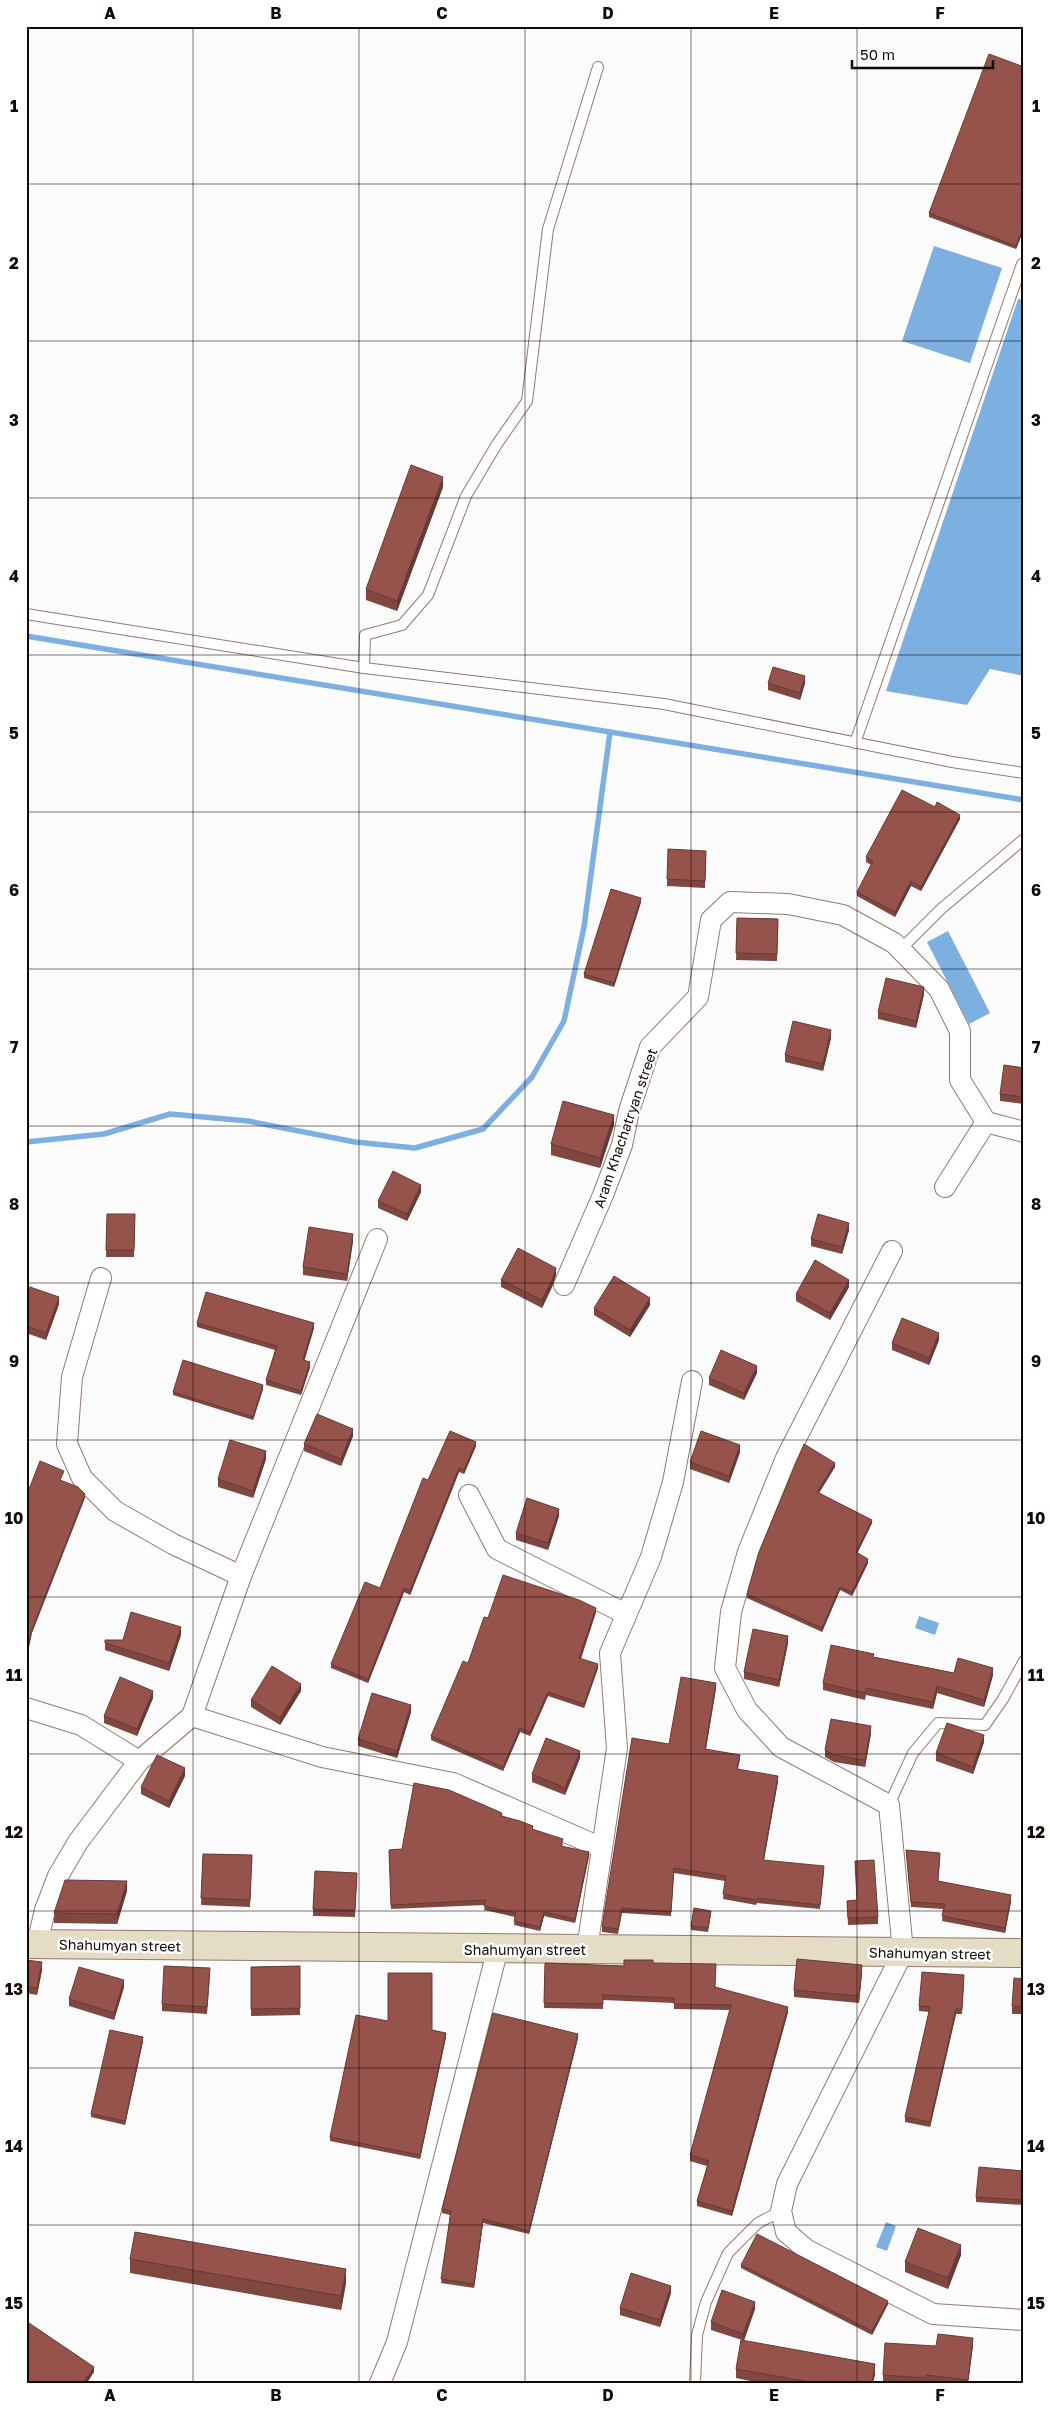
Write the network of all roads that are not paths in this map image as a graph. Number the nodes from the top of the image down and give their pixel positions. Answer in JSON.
{"nodes":[{"id":1,"x":598,"y":67,"type":"dead end"},
{"id":2,"x":1022,"y":264,"type":"dead end"},
{"id":3,"x":26,"y":614,"type":"edge"},
{"id":4,"x":364,"y":668,"type":"junction"},
{"id":5,"x":856,"y":742,"type":"junction"},
{"id":6,"x":1024,"y":773,"type":"edge"},
{"id":7,"x":1024,"y":840,"type":"edge"},
{"id":8,"x":900,"y":950,"type":"junction"},
{"id":9,"x":986,"y":1122,"type":"junction"},
{"id":10,"x":1024,"y":1132,"type":"edge"},
{"id":11,"x":946,"y":1187,"type":"dead end"},
{"id":12,"x":377,"y":1240,"type":"dead end"},
{"id":13,"x":892,"y":1251,"type":"dead end"},
{"id":14,"x":101,"y":1278,"type":"dead end"},
{"id":15,"x":564,"y":1285,"type":"dead end"},
{"id":16,"x":692,"y":1381,"type":"dead end"},
{"id":17,"x":469,"y":1495,"type":"dead end"},
{"id":18,"x":241,"y":1576,"type":"junction"},
{"id":19,"x":626,"y":1614,"type":"junction"},
{"id":20,"x":1024,"y":1661,"type":"edge"},
{"id":21,"x":26,"y":1708,"type":"edge"},
{"id":22,"x":192,"y":1716,"type":"junction"},
{"id":23,"x":139,"y":1761,"type":"junction"},
{"id":24,"x":889,"y":1805,"type":"junction"},
{"id":25,"x":602,"y":1848,"type":"junction"},
{"id":26,"x":32,"y":1944,"type":"edge"},
{"id":27,"x":498,"y":1948,"type":"junction"},
{"id":28,"x":587,"y":1949,"type":"junction"},
{"id":29,"x":902,"y":1952,"type":"junction"},
{"id":30,"x":1024,"y":1954,"type":"edge"},
{"id":31,"x":781,"y":2211,"type":"junction"},
{"id":32,"x":1024,"y":2320,"type":"edge"},
{"id":33,"x":380,"y":2383,"type":"edge"},
{"id":34,"x":695,"y":2383,"type":"edge"}],
"edges":[{"from":1,"to":4,"type":"lane"},
{"from":2,"to":5,"type":"lane"},
{"from":3,"to":4,"type":"lane"},
{"from":4,"to":5,"type":"lane"},
{"from":5,"to":6,"type":"lane"},
{"from":7,"to":8,"type":"lane"},
{"from":8,"to":9,"type":"street","name":"Aram Khachatryan street"},
{"from":8,"to":15,"type":"street","name":"Aram Khachatryan street"},
{"from":9,"to":10,"type":"street"},
{"from":9,"to":11,"type":"street"},
{"from":12,"to":18,"type":"street"},
{"from":13,"to":24,"type":"street"},
{"from":14,"to":18,"type":"street"},
{"from":16,"to":19,"type":"street"},
{"from":17,"to":19,"type":"street"},
{"from":18,"to":22,"type":"street"},
{"from":19,"to":25,"type":"street"},
{"from":20,"to":24,"type":"lane"},
{"from":21,"to":23,"type":"street"},
{"from":22,"to":23,"type":"street"},
{"from":22,"to":25,"type":"street"},
{"from":23,"to":26,"type":"street"},
{"from":24,"to":29,"type":"street"},
{"from":25,"to":28,"type":"street"},
{"from":26,"to":27,"type":"main road","name":"Shahumyan street"},
{"from":27,"to":28,"type":"main road","name":"Shahumyan street"},
{"from":27,"to":33,"type":"street"},
{"from":28,"to":29,"type":"main road","name":"Shahumyan street"},
{"from":29,"to":30,"type":"main road","name":"Shahumyan street"},
{"from":29,"to":31,"type":"street"},
{"from":31,"to":32,"type":"street"},
{"from":31,"to":34,"type":"lane"}]}
